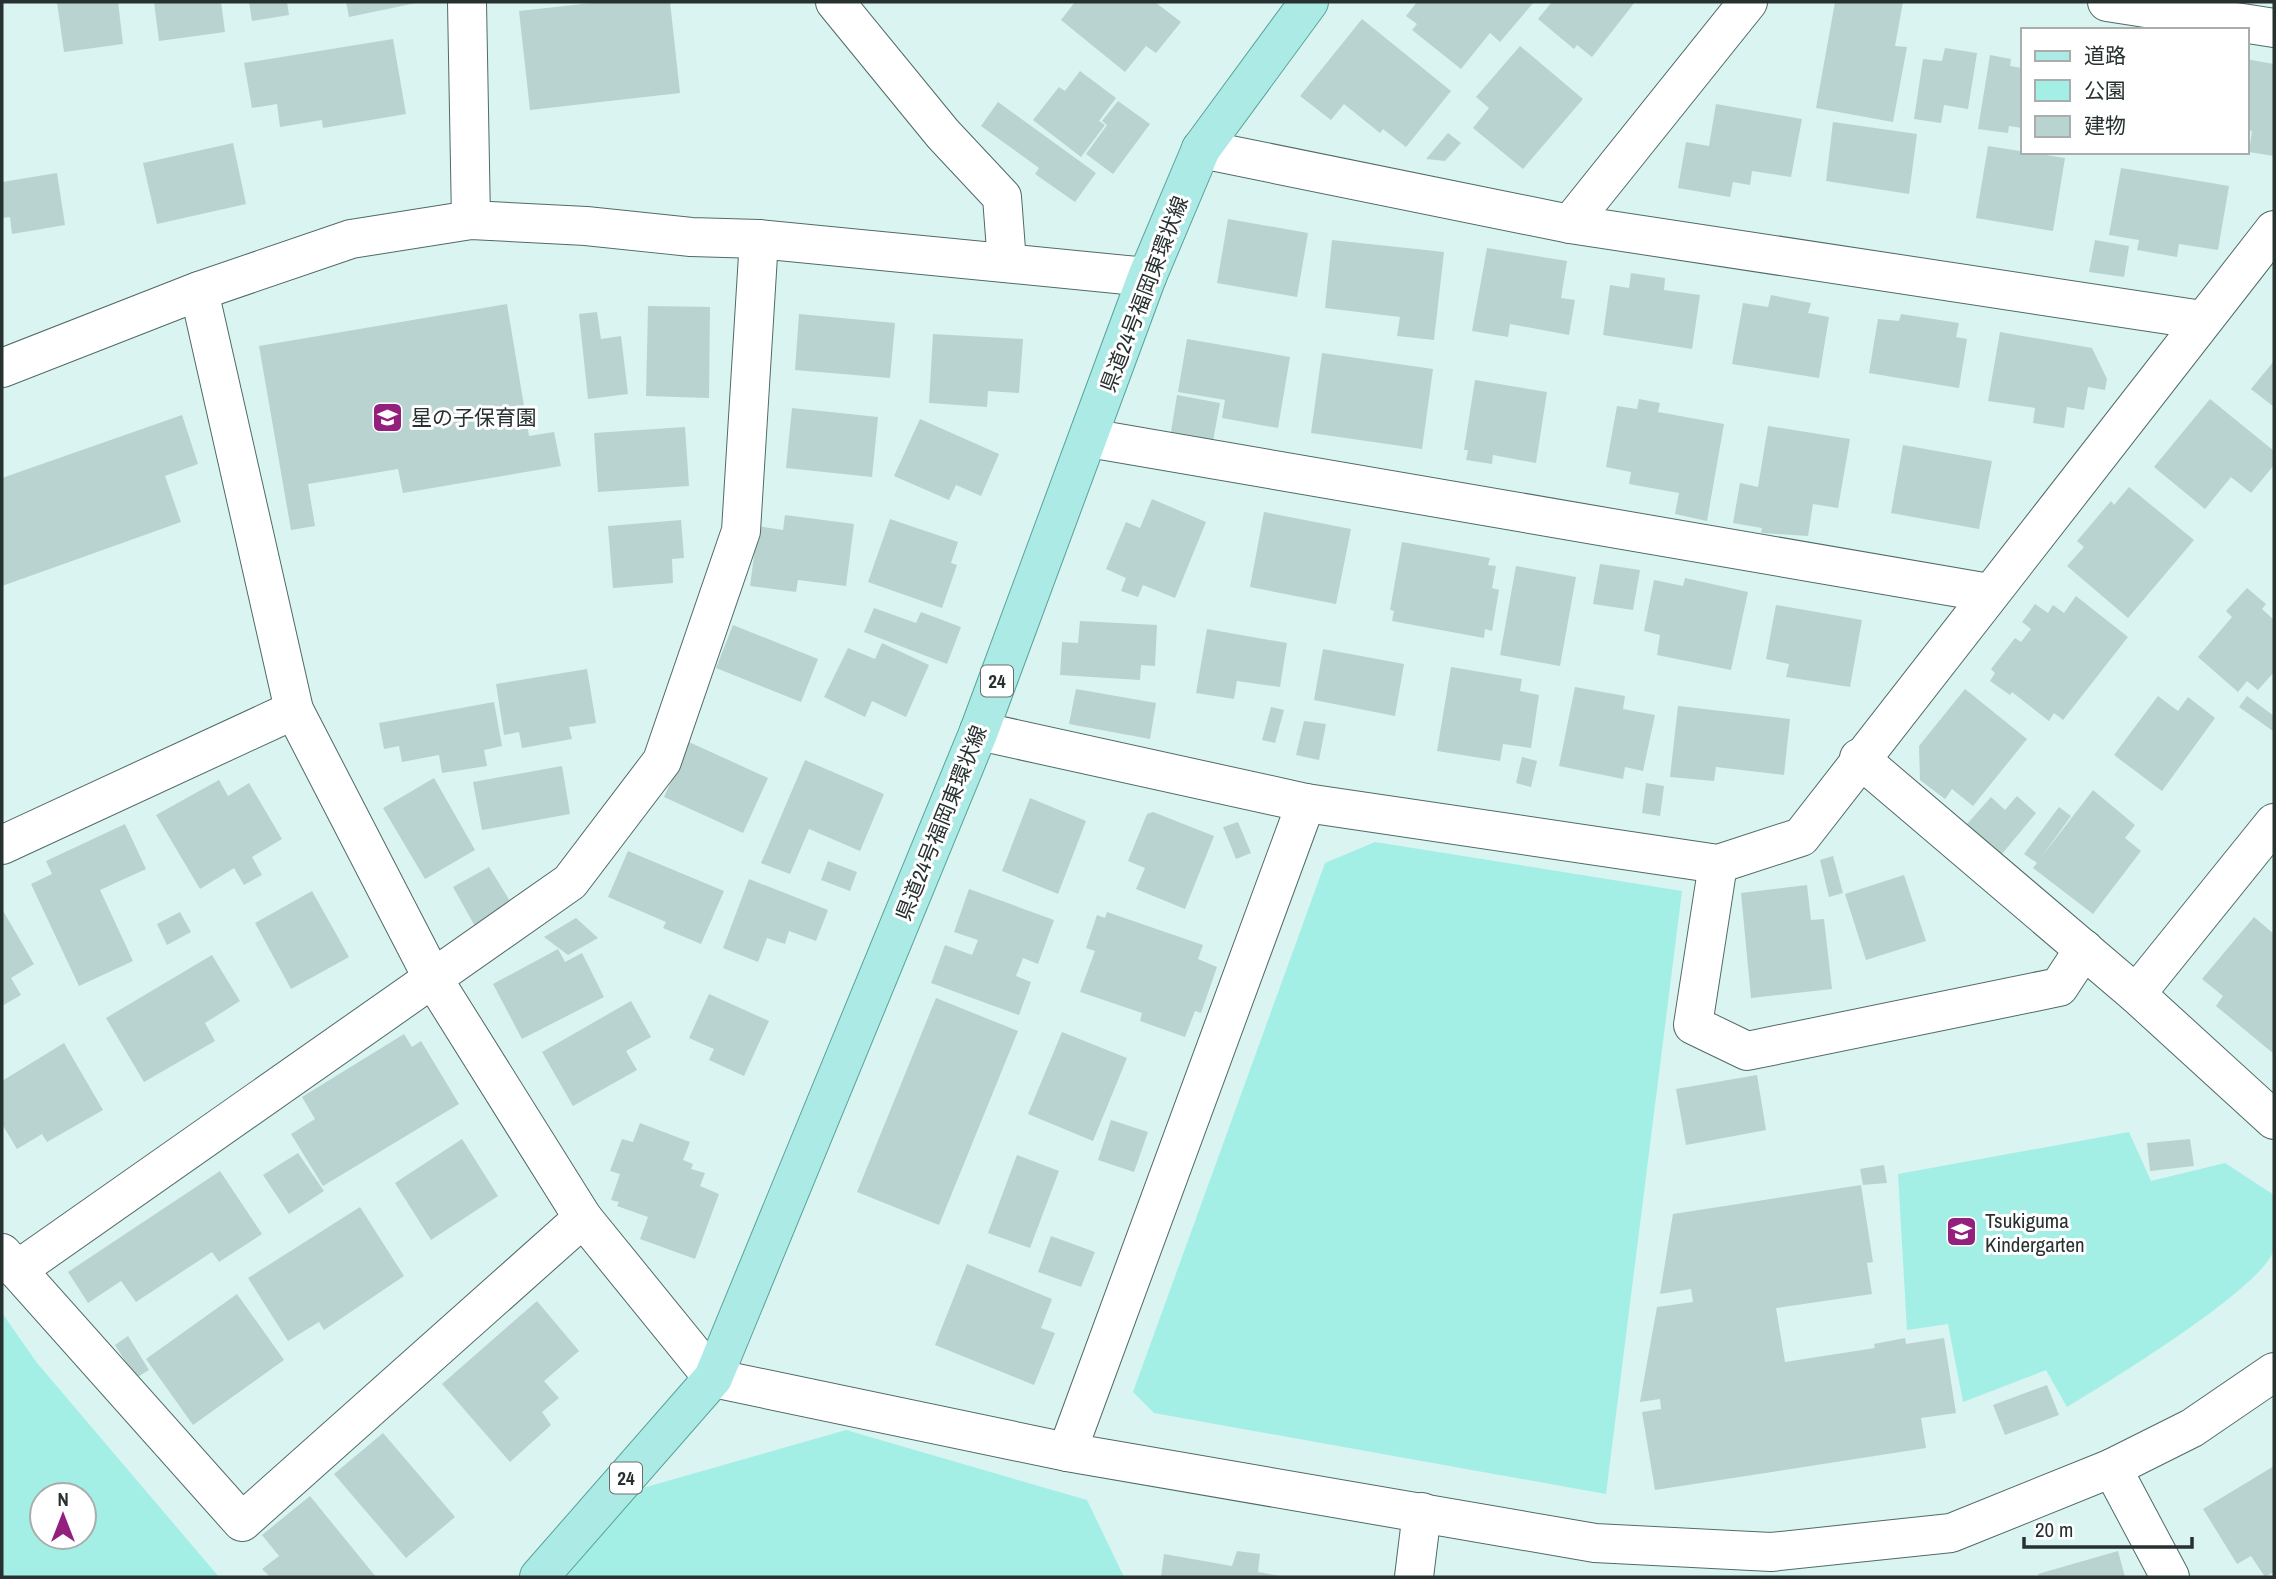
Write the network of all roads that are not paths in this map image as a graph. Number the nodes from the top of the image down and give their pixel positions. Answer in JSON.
{"nodes":[{"id":1,"x":467,"y":2,"type":"edge"},
{"id":2,"x":835,"y":2,"type":"edge"},
{"id":3,"x":1309,"y":2,"type":"edge"},
{"id":4,"x":1748,"y":2,"type":"edge"},
{"id":5,"x":2107,"y":2,"type":"edge"},
{"id":6,"x":2274,"y":28,"type":"edge"},
{"id":7,"x":1201,"y":149,"type":"junction"},
{"id":8,"x":471,"y":220,"type":"junction"},
{"id":9,"x":1570,"y":224,"type":"junction"},
{"id":10,"x":2274,"y":230,"type":"edge"},
{"id":11,"x":759,"y":239,"type":"junction"},
{"id":12,"x":1007,"y":263,"type":"junction"},
{"id":13,"x":1147,"y":276,"type":"junction"},
{"id":14,"x":199,"y":290,"type":"junction"},
{"id":15,"x":2202,"y":320,"type":"junction"},
{"id":16,"x":2,"y":368,"type":"edge"},
{"id":17,"x":1089,"y":438,"type":"junction"},
{"id":18,"x":1989,"y":593,"type":"junction"},
{"id":19,"x":294,"y":710,"type":"junction"},
{"id":20,"x":979,"y":731,"type":"junction"},
{"id":21,"x":1859,"y":758,"type":"junction"},
{"id":22,"x":1306,"y":803,"type":"junction"},
{"id":23,"x":2274,"y":823,"type":"edge"},
{"id":24,"x":2,"y":845,"type":"edge"},
{"id":25,"x":1718,"y":864,"type":"junction"},
{"id":26,"x":2084,"y":949,"type":"junction"},
{"id":27,"x":432,"y":977,"type":"junction"},
{"id":28,"x":2136,"y":994,"type":"junction"},
{"id":29,"x":2274,"y":1120,"type":"edge"},
{"id":30,"x":583,"y":1218,"type":"junction"},
{"id":31,"x":9,"y":1261,"type":"edge"},
{"id":32,"x":2274,"y":1372,"type":"edge"},
{"id":33,"x":713,"y":1378,"type":"junction"},
{"id":34,"x":1067,"y":1452,"type":"junction"},
{"id":35,"x":2112,"y":1468,"type":"junction"},
{"id":36,"x":1423,"y":1512,"type":"junction"},
{"id":37,"x":539,"y":1577,"type":"edge"},
{"id":38,"x":1415,"y":1577,"type":"edge"},
{"id":39,"x":2170,"y":1577,"type":"edge"}],
"edges":[{"from":1,"to":8,"type":"street"},
{"from":2,"to":12,"type":"street"},
{"from":3,"to":7,"type":"main road","name":"県道24号福岡東環状線","number":"24"},
{"from":4,"to":9,"type":"street"},
{"from":5,"to":6,"type":"street"},
{"from":7,"to":9,"type":"street"},
{"from":7,"to":13,"type":"main road","name":"県道24号福岡東環状線","number":"24"},
{"from":8,"to":11,"type":"street"},
{"from":8,"to":14,"type":"street"},
{"from":9,"to":15,"type":"street"},
{"from":10,"to":15,"type":"street"},
{"from":11,"to":12,"type":"street"},
{"from":11,"to":27,"type":"street"},
{"from":12,"to":13,"type":"street"},
{"from":13,"to":17,"type":"main road","name":"県道24号福岡東環状線","number":"24"},
{"from":14,"to":16,"type":"street"},
{"from":14,"to":19,"type":"street"},
{"from":15,"to":18,"type":"street"},
{"from":17,"to":18,"type":"street"},
{"from":17,"to":20,"type":"main road","name":"県道24号福岡東環状線","number":"24"},
{"from":18,"to":21,"type":"street"},
{"from":19,"to":24,"type":"street"},
{"from":19,"to":27,"type":"street"},
{"from":20,"to":22,"type":"street"},
{"from":20,"to":33,"type":"main road","name":"県道24号福岡東環状線","number":"24"},
{"from":21,"to":25,"type":"street"},
{"from":21,"to":26,"type":"street"},
{"from":22,"to":25,"type":"street"},
{"from":22,"to":34,"type":"street"},
{"from":23,"to":28,"type":"street"},
{"from":25,"to":26,"type":"street"},
{"from":26,"to":28,"type":"street"},
{"from":27,"to":30,"type":"street"},
{"from":27,"to":31,"type":"street"},
{"from":28,"to":29,"type":"street"},
{"from":30,"to":31,"type":"street"},
{"from":30,"to":33,"type":"street"},
{"from":32,"to":35,"type":"street"},
{"from":33,"to":34,"type":"street"},
{"from":33,"to":37,"type":"main road","name":"県道24号福岡東環状線","number":"24"},
{"from":34,"to":36,"type":"street"},
{"from":35,"to":36,"type":"street"},
{"from":35,"to":39,"type":"street"},
{"from":36,"to":38,"type":"street"}]}
